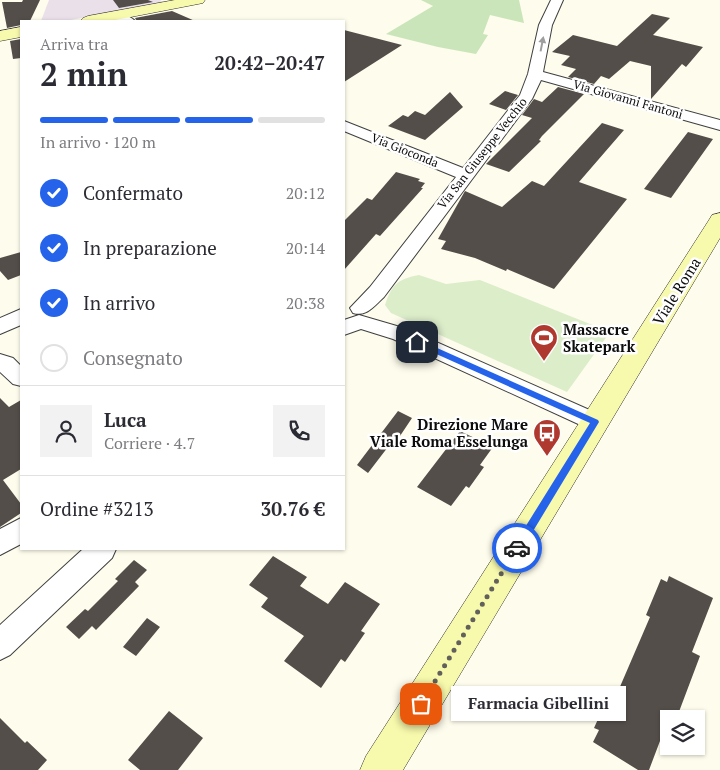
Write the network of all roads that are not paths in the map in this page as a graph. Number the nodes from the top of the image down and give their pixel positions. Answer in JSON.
{"nodes":[{"id":1,"x":198,"y":0,"type":"edge"},
{"id":2,"x":557,"y":0,"type":"edge"},
{"id":3,"x":153,"y":10,"type":"junction"},
{"id":4,"x":108,"y":18,"type":"junction"},
{"id":5,"x":95,"y":20,"type":"edge"},
{"id":6,"x":126,"y":20,"type":"edge"},
{"id":7,"x":141,"y":20,"type":"edge"},
{"id":8,"x":20,"y":32,"type":"edge"},
{"id":9,"x":0,"y":36,"type":"edge"},
{"id":10,"x":536,"y":74,"type":"junction"},
{"id":11,"x":720,"y":125,"type":"edge"},
{"id":12,"x":345,"y":126,"type":"edge"},
{"id":13,"x":466,"y":174,"type":"junction"},
{"id":14,"x":720,"y":220,"type":"edge"},
{"id":15,"x":362,"y":316,"type":"edge"},
{"id":16,"x":20,"y":317,"type":"edge"},
{"id":17,"x":0,"y":327,"type":"edge"},
{"id":18,"x":0,"y":362,"type":"edge"},
{"id":19,"x":20,"y":377,"type":"edge"},
{"id":20,"x":595,"y":422,"type":"junction"},
{"id":21,"x":20,"y":531,"type":"edge"},
{"id":22,"x":0,"y":543,"type":"edge"},
{"id":23,"x":101,"y":550,"type":"edge"},
{"id":24,"x":0,"y":645,"type":"edge"},
{"id":25,"x":380,"y":770,"type":"edge"}],
"edges":[{"from":1,"to":3,"type":"main road"},
{"from":10,"to":2,"type":"street","name":"Via San Giuseppe Vecchio","one_way":true},
{"from":3,"to":4,"type":"main road"},
{"from":3,"to":7,"type":"street"},
{"from":4,"to":5,"type":"main road"},
{"from":4,"to":6,"type":"street"},
{"from":8,"to":9,"type":"main road"},
{"from":10,"to":11,"type":"street","name":"Via Giovanni Fantoni"},
{"from":10,"to":13,"type":"street","name":"Via San Giuseppe Vecchio"},
{"from":12,"to":13,"type":"street","name":"Via Gioconda"},
{"from":13,"to":15,"type":"street","name":"Via San Giuseppe Vecchio"},
{"from":14,"to":20,"type":"main road","name":"Viale Roma"},
{"from":15,"to":20,"type":"street"},
{"from":16,"to":17,"type":"street"},
{"from":18,"to":19,"type":"street"},
{"from":20,"to":25,"type":"main road","name":"Viale Roma"},
{"from":21,"to":22,"type":"street"},
{"from":23,"to":24,"type":"street"}]}
